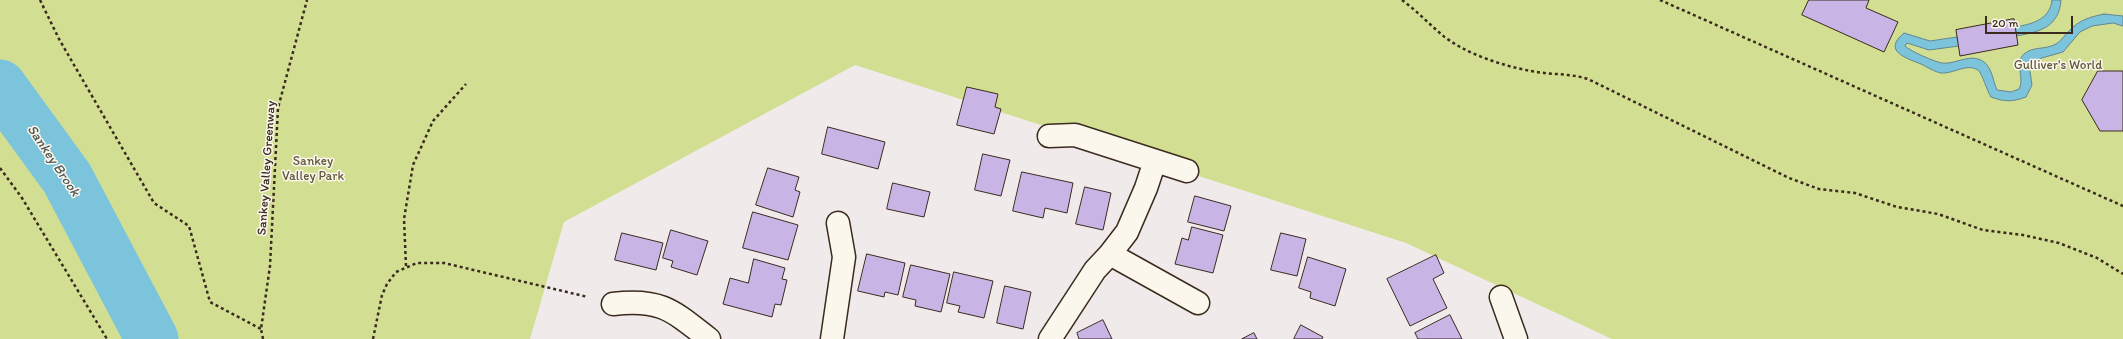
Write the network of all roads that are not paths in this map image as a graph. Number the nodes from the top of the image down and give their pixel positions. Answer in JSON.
{"nodes":[{"id":1,"x":1049,"y":136,"type":"dead end"},
{"id":2,"x":1155,"y":161,"type":"junction"},
{"id":3,"x":1187,"y":172,"type":"dead end"},
{"id":4,"x":838,"y":223,"type":"dead end"},
{"id":5,"x":1110,"y":254,"type":"junction"},
{"id":6,"x":1501,"y":297,"type":"dead end"},
{"id":7,"x":1198,"y":303,"type":"dead end"},
{"id":8,"x":613,"y":304,"type":"road end"},
{"id":9,"x":709,"y":339,"type":"edge"},
{"id":10,"x":832,"y":339,"type":"edge"},
{"id":11,"x":1050,"y":339,"type":"edge"},
{"id":12,"x":1516,"y":339,"type":"edge"}],
"edges":[{"from":1,"to":2,"type":"street"},
{"from":2,"to":3,"type":"street"},
{"from":2,"to":5,"type":"street"},
{"from":4,"to":10,"type":"street"},
{"from":5,"to":7,"type":"street"},
{"from":5,"to":11,"type":"street"},
{"from":6,"to":12,"type":"street"},
{"from":8,"to":9,"type":"street"}]}
